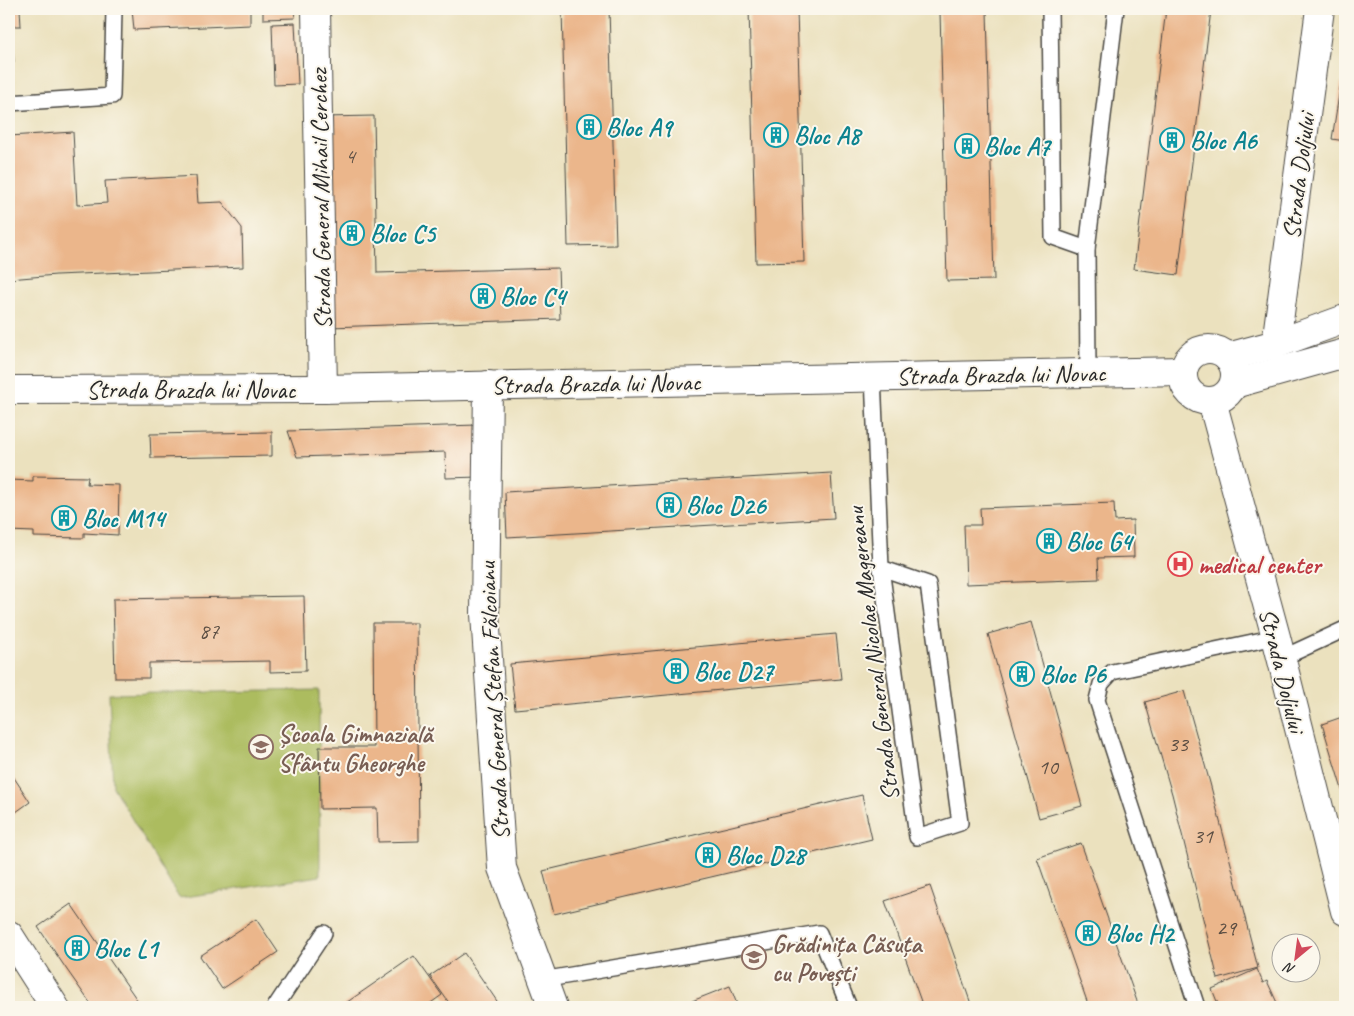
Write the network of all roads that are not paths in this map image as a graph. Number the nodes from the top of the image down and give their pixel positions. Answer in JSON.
{"nodes":[{"id":1,"x":114,"y":9,"type":"edge"},
{"id":2,"x":316,"y":9,"type":"edge"},
{"id":3,"x":1050,"y":9,"type":"edge"},
{"id":4,"x":1116,"y":9,"type":"edge"},
{"id":5,"x":1320,"y":9,"type":"edge"},
{"id":6,"x":9,"y":103,"type":"edge"},
{"id":7,"x":1086,"y":249,"type":"junction"},
{"id":8,"x":1345,"y":319,"type":"edge"},
{"id":9,"x":1276,"y":344,"type":"junction"},
{"id":10,"x":1345,"y":353,"type":"edge"},
{"id":11,"x":1228,"y":357,"type":"junction"},
{"id":12,"x":1183,"y":371,"type":"junction"},
{"id":13,"x":1088,"y":372,"type":"junction"},
{"id":14,"x":873,"y":376,"type":"junction"},
{"id":15,"x":1234,"y":384,"type":"junction"},
{"id":16,"x":488,"y":385,"type":"junction"},
{"id":17,"x":322,"y":389,"type":"junction"},
{"id":18,"x":9,"y":390,"type":"edge"},
{"id":19,"x":1212,"y":401,"type":"junction"},
{"id":20,"x":881,"y":568,"type":"junction"},
{"id":21,"x":1345,"y":630,"type":"edge"},
{"id":22,"x":1278,"y":648,"type":"junction"},
{"id":23,"x":1345,"y":911,"type":"edge"},
{"id":24,"x":324,"y":933,"type":"dead end"},
{"id":25,"x":9,"y":935,"type":"edge"},
{"id":26,"x":542,"y":980,"type":"junction"},
{"id":27,"x":55,"y":1007,"type":"edge"},
{"id":28,"x":275,"y":1007,"type":"edge"},
{"id":29,"x":553,"y":1007,"type":"edge"},
{"id":30,"x":849,"y":1007,"type":"edge"},
{"id":31,"x":1197,"y":1007,"type":"edge"}],
"edges":[{"from":1,"to":6,"type":"lane"},
{"from":2,"to":17,"type":"street","name":"Strada General Mihail Cerchez"},
{"from":3,"to":7,"type":"lane"},
{"from":4,"to":7,"type":"lane"},
{"from":5,"to":9,"type":"street","name":"Strada Doljului"},
{"from":7,"to":13,"type":"lane"},
{"from":8,"to":9,"type":"street"},
{"from":9,"to":11,"type":"street"},
{"from":10,"to":15,"type":"street"},
{"from":11,"to":12,"type":"street"},
{"from":11,"to":15,"type":"street"},
{"from":12,"to":13,"type":"street","name":"Strada Brazda lui Novac"},
{"from":12,"to":19,"type":"street"},
{"from":13,"to":14,"type":"street","name":"Strada Brazda lui Novac"},
{"from":14,"to":16,"type":"street","name":"Strada Brazda lui Novac"},
{"from":14,"to":20,"type":"lane","name":"Strada General Nicolae Magereanu"},
{"from":15,"to":19,"type":"street"},
{"from":16,"to":17,"type":"street","name":"Strada Brazda lui Novac"},
{"from":16,"to":26,"type":"street","name":"Strada General Ștefan Fălcoianu"},
{"from":17,"to":18,"type":"street","name":"Strada Brazda lui Novac"},
{"from":19,"to":22,"type":"street","name":"Strada Doljului"},
{"from":20,"to":20,"type":"lane","name":"Strada General Nicolae Magereanu"},
{"from":21,"to":22,"type":"lane"},
{"from":22,"to":23,"type":"street","name":"Strada Doljului"},
{"from":22,"to":31,"type":"lane"},
{"from":24,"to":28,"type":"lane"},
{"from":25,"to":27,"type":"street"},
{"from":26,"to":29,"type":"street","name":"Strada General Ștefan Fălcoianu"},
{"from":26,"to":30,"type":"lane"}]}
